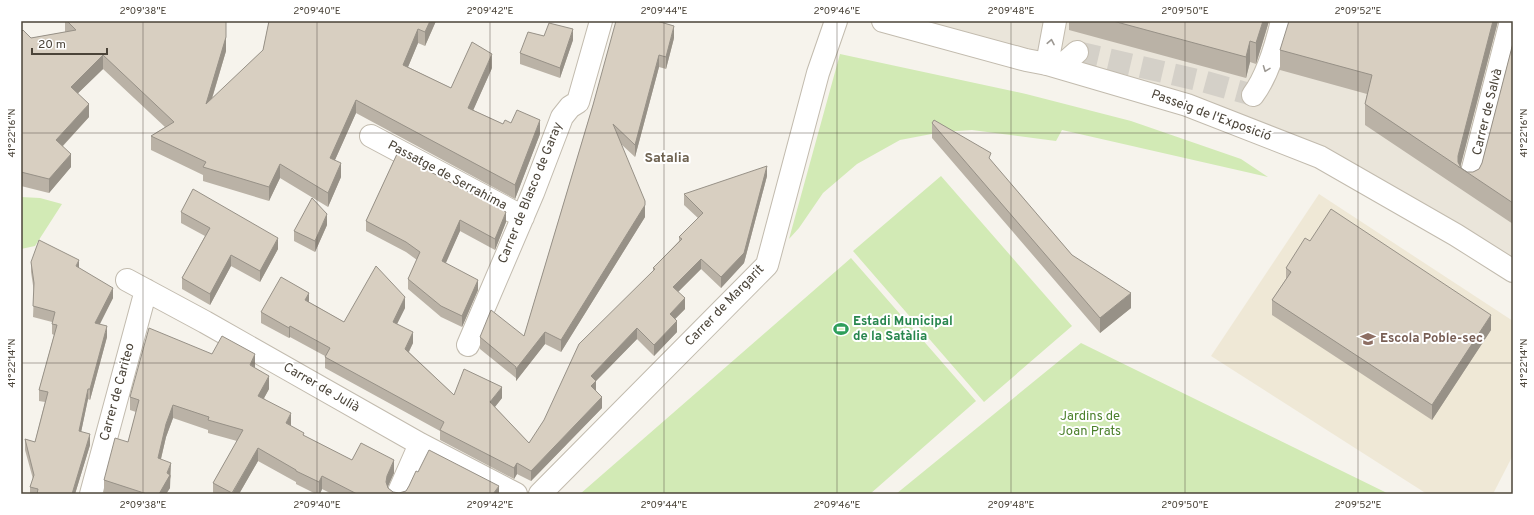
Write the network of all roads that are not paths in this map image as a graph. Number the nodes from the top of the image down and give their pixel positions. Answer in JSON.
{"nodes":[{"id":1,"x":601,"y":21,"type":"edge"},
{"id":2,"x":836,"y":21,"type":"edge"},
{"id":3,"x":883,"y":21,"type":"edge"},
{"id":4,"x":1055,"y":21,"type":"edge"},
{"id":5,"x":1282,"y":21,"type":"edge"},
{"id":6,"x":1511,"y":21,"type":"edge"},
{"id":7,"x":1077,"y":52,"type":"tunnel mouth"},
{"id":8,"x":1053,"y":65,"type":"junction"},
{"id":9,"x":1253,"y":95,"type":"dead end"},
{"id":10,"x":371,"y":136,"type":"dead end"},
{"id":11,"x":1470,"y":180,"type":"dead end"},
{"id":12,"x":523,"y":217,"type":"junction"},
{"id":13,"x":1513,"y":271,"type":"edge"},
{"id":14,"x":126,"y":280,"type":"dead end"},
{"id":15,"x":146,"y":290,"type":"junction"},
{"id":16,"x":468,"y":345,"type":"dead end"},
{"id":17,"x":420,"y":444,"type":"junction"},
{"id":18,"x":91,"y":494,"type":"edge"},
{"id":19,"x":398,"y":494,"type":"edge"},
{"id":20,"x":516,"y":494,"type":"edge"},
{"id":21,"x":540,"y":494,"type":"edge"}],
"edges":[{"from":1,"to":12,"type":"street","name":"Carrer de Blasco de Garay"},
{"from":2,"to":21,"type":"street","name":"Carrer de Margarit"},
{"from":3,"to":8,"type":"street","name":"Passeig de l'Exposició"},
{"from":8,"to":4,"type":"street","one_way":true},
{"from":5,"to":9,"type":"street","one_way":true},
{"from":6,"to":11,"type":"street","name":"Carrer de Salvà"},
{"from":7,"to":8,"type":"street"},
{"from":8,"to":13,"type":"street","name":"Passeig de l'Exposició"},
{"from":10,"to":12,"type":"street","name":"Passatge de Serrahima"},
{"from":12,"to":16,"type":"street","name":"Carrer de Blasco de Garay"},
{"from":14,"to":15,"type":"street","name":"Carrer de Julià"},
{"from":15,"to":17,"type":"street","name":"Carrer de Julià"},
{"from":15,"to":18,"type":"street","name":"Carrer de Cariteo"},
{"from":17,"to":19,"type":"street"},
{"from":17,"to":20,"type":"street","name":"Carrer de Julià"}]}
